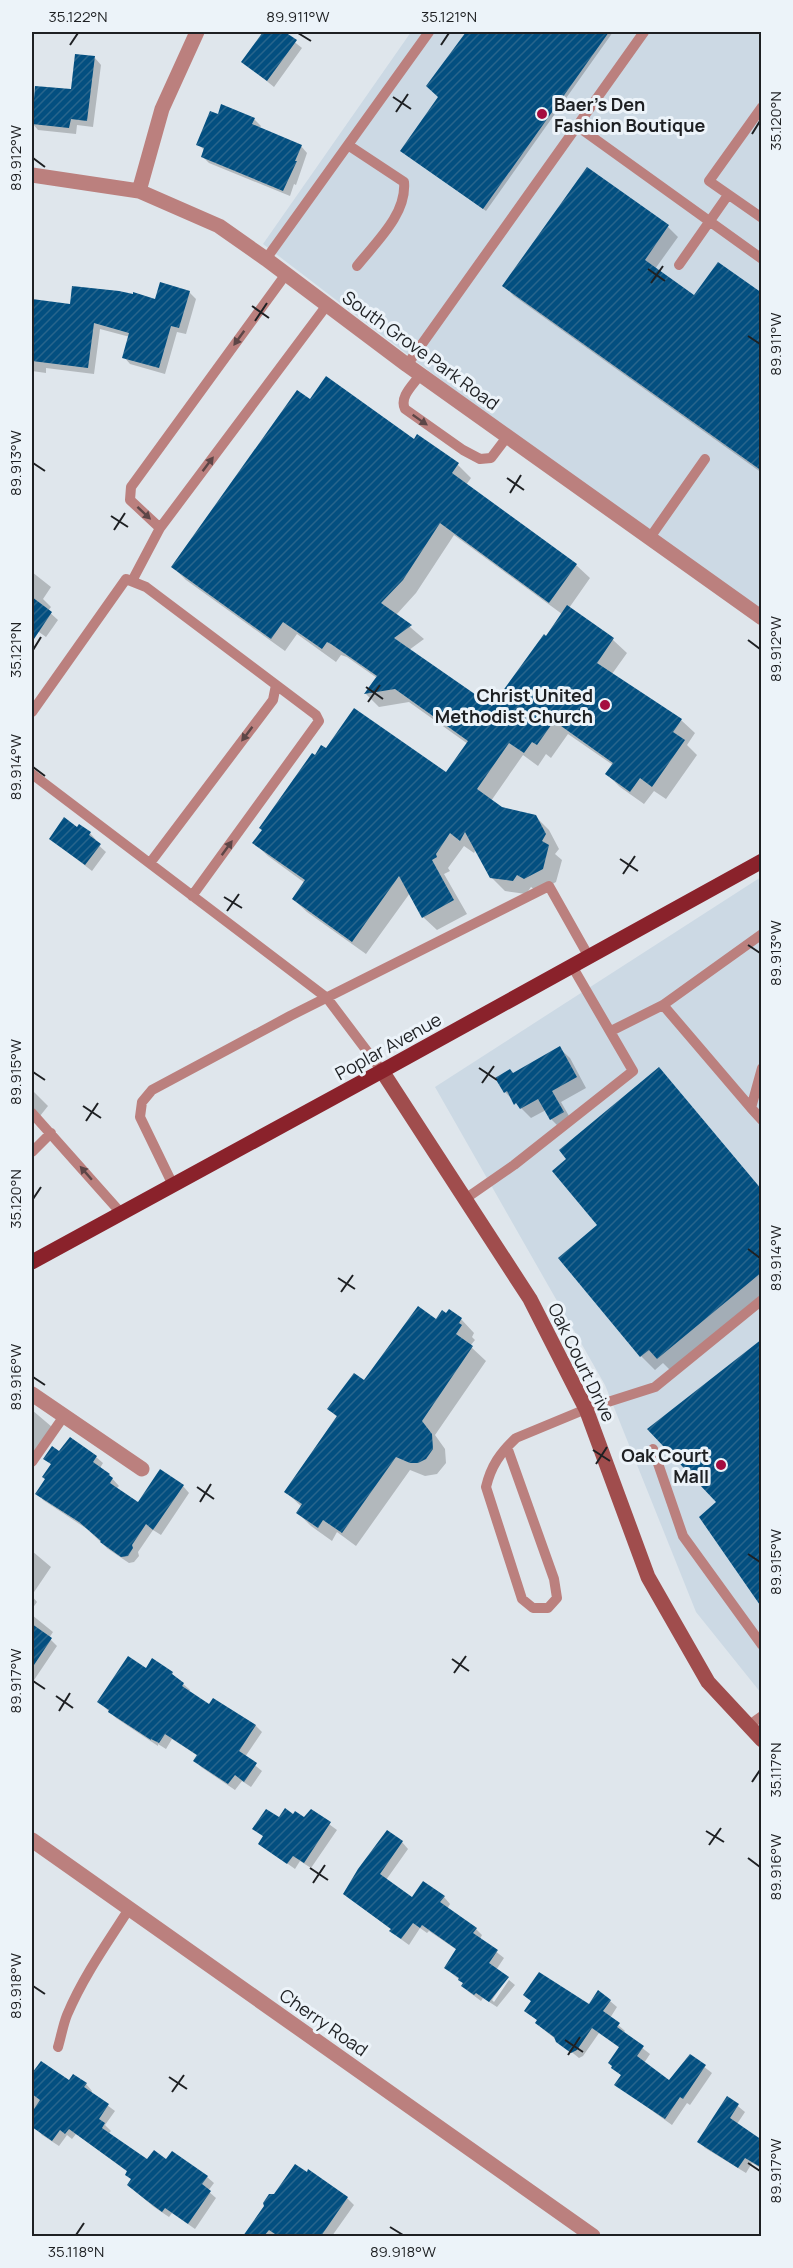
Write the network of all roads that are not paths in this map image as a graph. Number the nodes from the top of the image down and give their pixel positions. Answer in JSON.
{"nodes":[{"id":1,"x":197,"y":32,"type":"edge"},
{"id":2,"x":429,"y":32,"type":"edge"},
{"id":3,"x":644,"y":32,"type":"edge"},
{"id":4,"x":762,"y":106,"type":"edge"},
{"id":5,"x":577,"y":126,"type":"junction"},
{"id":6,"x":348,"y":145,"type":"junction"},
{"id":7,"x":32,"y":175,"type":"edge"},
{"id":8,"x":139,"y":191,"type":"junction"},
{"id":9,"x":728,"y":195,"type":"junction"},
{"id":10,"x":762,"y":218,"type":"edge"},
{"id":11,"x":709,"y":222,"type":"junction"},
{"id":12,"x":266,"y":259,"type":"junction"},
{"id":13,"x":762,"y":260,"type":"edge"},
{"id":14,"x":679,"y":265,"type":"dead end"},
{"id":15,"x":357,"y":266,"type":"dead end"},
{"id":16,"x":286,"y":274,"type":"junction"},
{"id":17,"x":327,"y":304,"type":"junction"},
{"id":18,"x":407,"y":365,"type":"junction"},
{"id":19,"x":420,"y":375,"type":"junction"},
{"id":20,"x":507,"y":437,"type":"junction"},
{"id":21,"x":705,"y":459,"type":"dead end"},
{"id":22,"x":160,"y":528,"type":"junction"},
{"id":23,"x":649,"y":539,"type":"junction"},
{"id":24,"x":132,"y":581,"type":"junction"},
{"id":25,"x":762,"y":618,"type":"edge"},
{"id":26,"x":276,"y":685,"type":"junction"},
{"id":27,"x":32,"y":712,"type":"edge"},
{"id":28,"x":32,"y":774,"type":"edge"},
{"id":29,"x":762,"y":861,"type":"edge"},
{"id":30,"x":150,"y":863,"type":"junction"},
{"id":31,"x":192,"y":896,"type":"junction"},
{"id":32,"x":762,"y":934,"type":"edge"},
{"id":33,"x":589,"y":957,"type":"junction"},
{"id":34,"x":572,"y":966,"type":"junction"},
{"id":35,"x":327,"y":998,"type":"junction"},
{"id":36,"x":663,"y":1005,"type":"junction"},
{"id":37,"x":611,"y":1031,"type":"junction"},
{"id":38,"x":762,"y":1068,"type":"edge"},
{"id":39,"x":382,"y":1071,"type":"junction"},
{"id":40,"x":751,"y":1108,"type":"junction"},
{"id":41,"x":32,"y":1113,"type":"edge"},
{"id":42,"x":762,"y":1120,"type":"edge"},
{"id":43,"x":51,"y":1133,"type":"junction"},
{"id":44,"x":32,"y":1152,"type":"edge"},
{"id":45,"x":173,"y":1185,"type":"junction"},
{"id":46,"x":465,"y":1198,"type":"junction"},
{"id":47,"x":121,"y":1214,"type":"junction"},
{"id":48,"x":32,"y":1262,"type":"edge"},
{"id":49,"x":762,"y":1300,"type":"edge"},
{"id":50,"x":32,"y":1394,"type":"edge"},
{"id":51,"x":586,"y":1409,"type":"junction"},
{"id":52,"x":64,"y":1416,"type":"junction"},
{"id":53,"x":507,"y":1447,"type":"junction"},
{"id":54,"x":653,"y":1449,"type":"dead end"},
{"id":55,"x":32,"y":1462,"type":"edge"},
{"id":56,"x":142,"y":1469,"type":"dead end"},
{"id":57,"x":762,"y":1645,"type":"edge"},
{"id":58,"x":762,"y":1716,"type":"edge"},
{"id":59,"x":748,"y":1726,"type":"junction"},
{"id":60,"x":762,"y":1740,"type":"edge"},
{"id":61,"x":32,"y":1840,"type":"edge"},
{"id":62,"x":129,"y":1909,"type":"junction"},
{"id":63,"x":58,"y":2047,"type":"dead end"},
{"id":64,"x":593,"y":2236,"type":"edge"}],
"edges":[{"from":1,"to":8,"type":"street"},
{"from":2,"to":6,"type":"lane"},
{"from":3,"to":5,"type":"lane"},
{"from":4,"to":9,"type":"lane"},
{"from":5,"to":11,"type":"lane"},
{"from":5,"to":18,"type":"lane"},
{"from":6,"to":12,"type":"lane"},
{"from":6,"to":15,"type":"lane"},
{"from":7,"to":8,"type":"street","name":"South Grove Park Road"},
{"from":8,"to":12,"type":"street","name":"South Grove Park Road"},
{"from":9,"to":10,"type":"lane"},
{"from":9,"to":11,"type":"lane"},
{"from":11,"to":13,"type":"lane"},
{"from":11,"to":14,"type":"lane"},
{"from":12,"to":16,"type":"street","name":"South Grove Park Road"},
{"from":16,"to":17,"type":"street","name":"South Grove Park Road"},
{"from":16,"to":22,"type":"lane","one_way":true},
{"from":17,"to":18,"type":"street","name":"South Grove Park Road"},
{"from":22,"to":17,"type":"lane","one_way":true},
{"from":18,"to":19,"type":"street","name":"South Grove Park Road"},
{"from":19,"to":20,"type":"street","name":"South Grove Park Road"},
{"from":19,"to":20,"type":"lane","one_way":true},
{"from":20,"to":23,"type":"street","name":"South Grove Park Road"},
{"from":21,"to":23,"type":"lane"},
{"from":22,"to":24,"type":"lane"},
{"from":23,"to":25,"type":"street","name":"South Grove Park Road"},
{"from":24,"to":26,"type":"lane"},
{"from":24,"to":27,"type":"lane"},
{"from":26,"to":30,"type":"lane","one_way":true},
{"from":31,"to":26,"type":"lane","one_way":true},
{"from":28,"to":30,"type":"lane"},
{"from":29,"to":33,"type":"main road","name":"Poplar Avenue"},
{"from":30,"to":31,"type":"lane"},
{"from":31,"to":35,"type":"lane"},
{"from":32,"to":36,"type":"lane"},
{"from":33,"to":34,"type":"main road","name":"Poplar Avenue"},
{"from":33,"to":35,"type":"lane"},
{"from":34,"to":37,"type":"lane"},
{"from":34,"to":39,"type":"main road","name":"Poplar Avenue"},
{"from":35,"to":39,"type":"lane"},
{"from":35,"to":45,"type":"lane"},
{"from":36,"to":37,"type":"lane"},
{"from":36,"to":40,"type":"lane"},
{"from":37,"to":46,"type":"lane"},
{"from":38,"to":40,"type":"lane"},
{"from":39,"to":45,"type":"main road","name":"Poplar Avenue"},
{"from":39,"to":46,"type":"street","name":"Oak Court Drive"},
{"from":40,"to":42,"type":"lane"},
{"from":41,"to":43,"type":"lane"},
{"from":43,"to":44,"type":"lane"},
{"from":47,"to":43,"type":"lane","one_way":true},
{"from":45,"to":47,"type":"main road","name":"Poplar Avenue"},
{"from":46,"to":51,"type":"street","name":"Oak Court Drive"},
{"from":47,"to":48,"type":"main road","name":"Poplar Avenue"},
{"from":49,"to":51,"type":"lane"},
{"from":50,"to":52,"type":"street"},
{"from":51,"to":53,"type":"lane"},
{"from":51,"to":59,"type":"street","name":"Oak Court Drive"},
{"from":52,"to":55,"type":"lane"},
{"from":52,"to":56,"type":"street"},
{"from":53,"to":53,"type":"lane"},
{"from":54,"to":57,"type":"lane"},
{"from":58,"to":59,"type":"lane"},
{"from":59,"to":60,"type":"street","name":"Oak Court Drive"},
{"from":61,"to":62,"type":"street","name":"Cherry Road"},
{"from":62,"to":63,"type":"lane"},
{"from":62,"to":64,"type":"street","name":"Cherry Road"}]}
